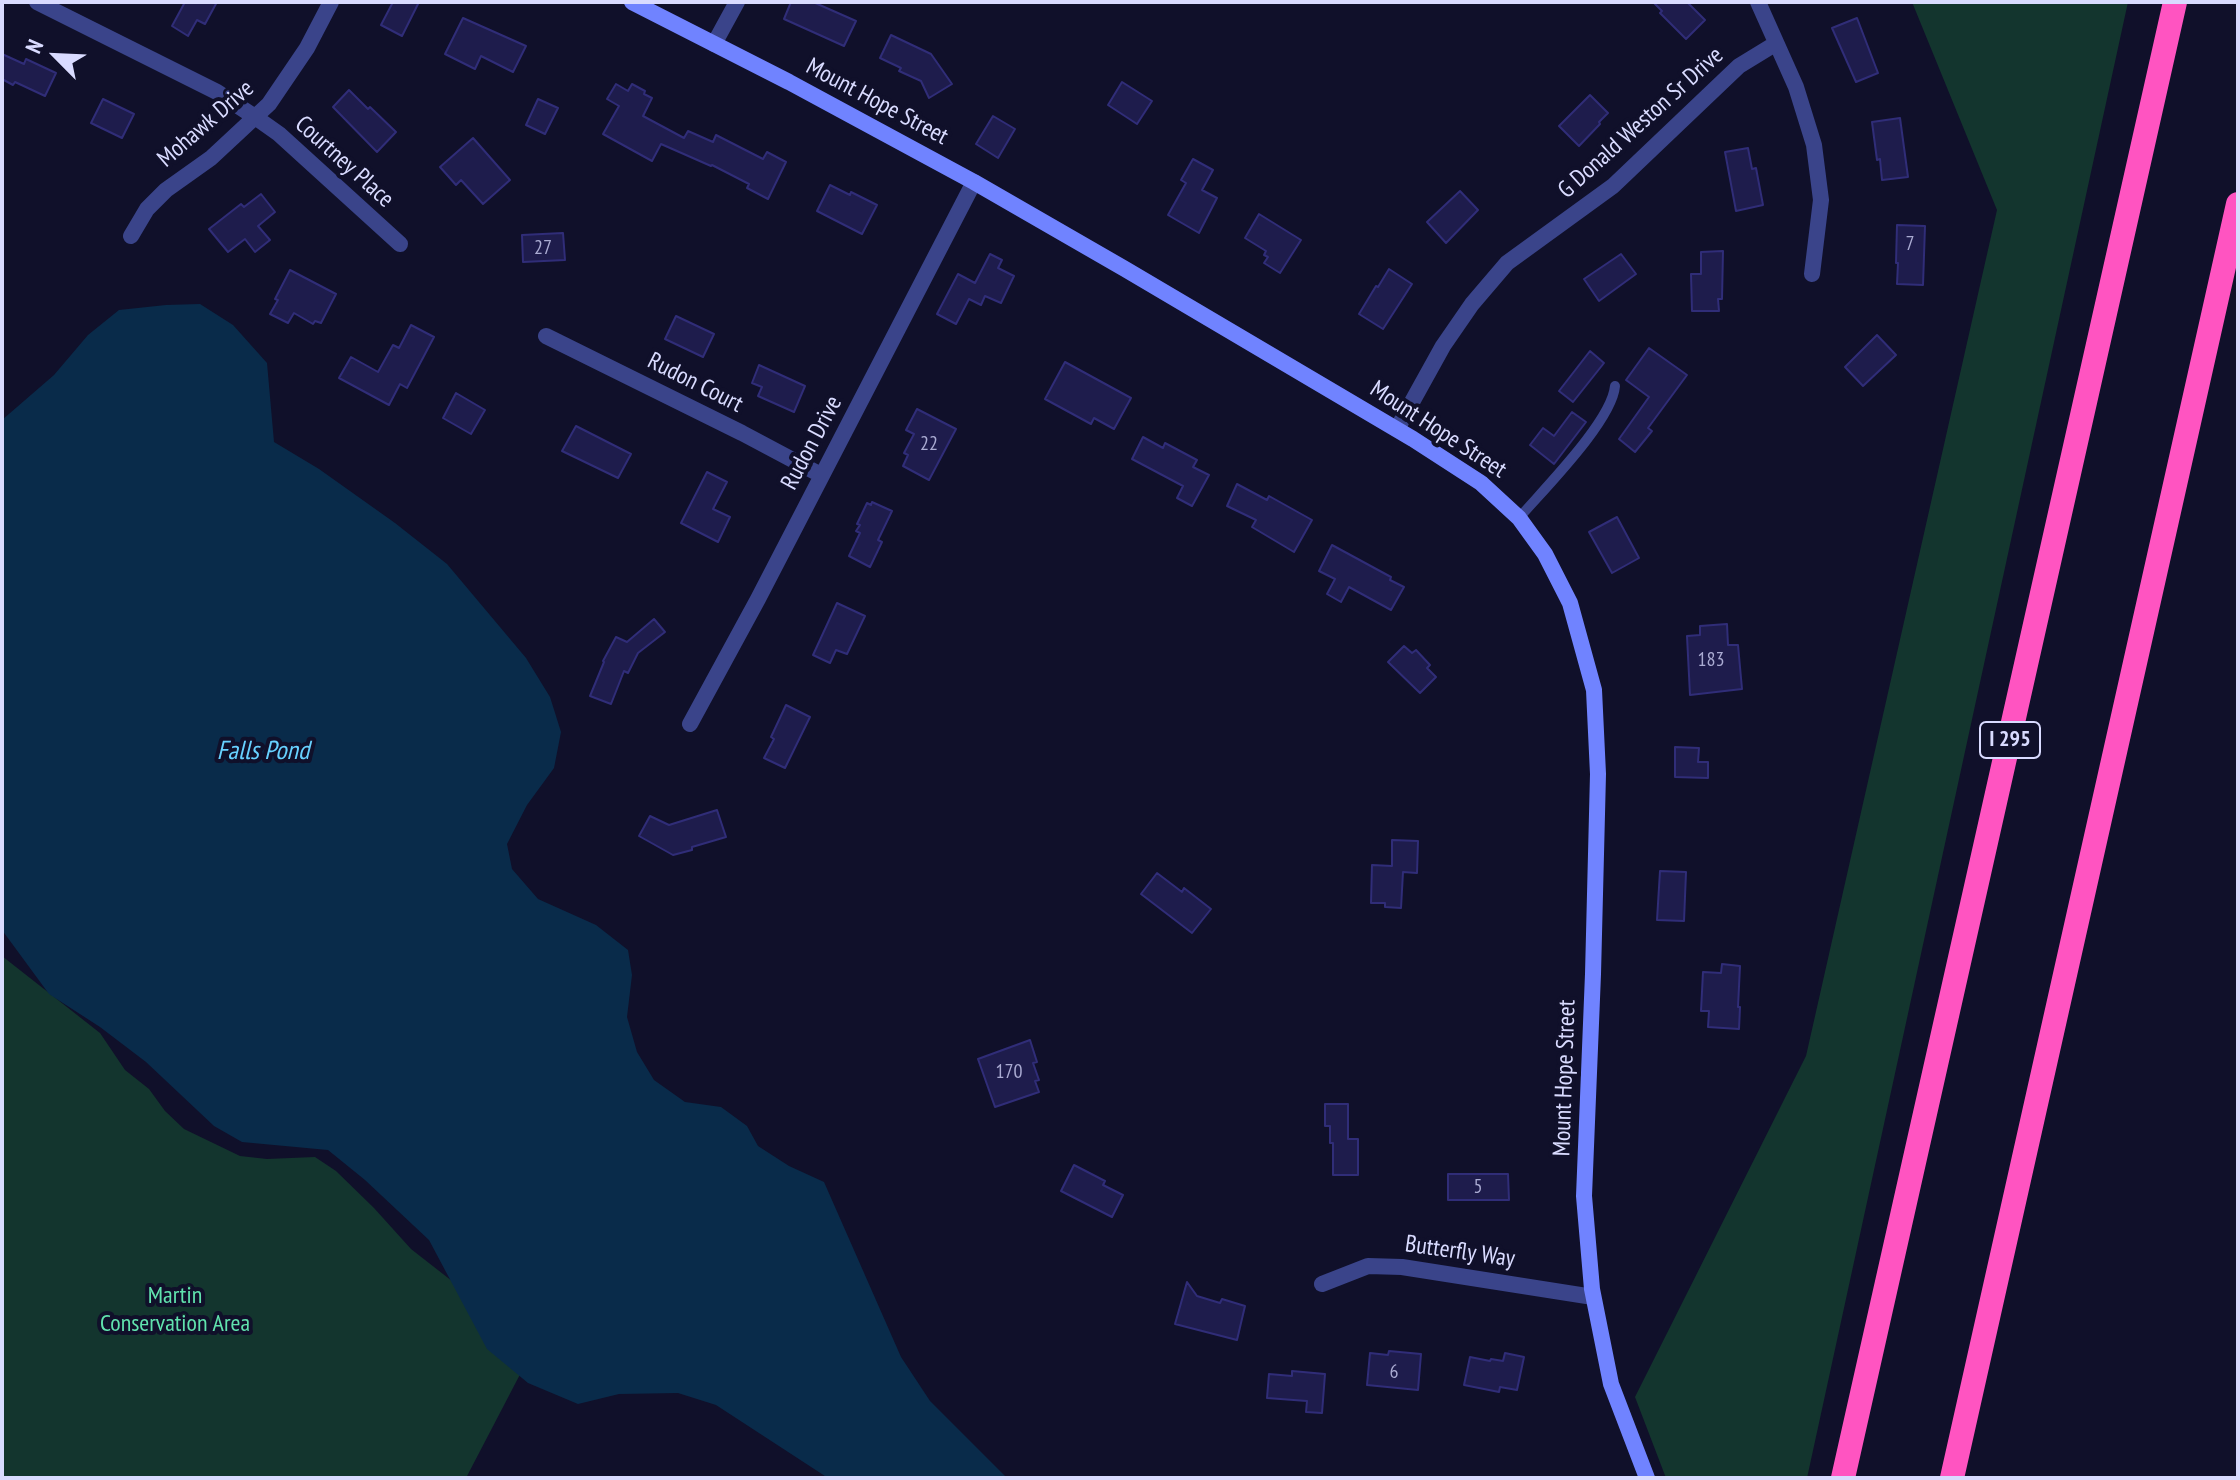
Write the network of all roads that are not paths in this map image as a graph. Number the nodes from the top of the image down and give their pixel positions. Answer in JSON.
{"nodes":[{"id":1,"x":37,"y":2,"type":"edge"},
{"id":2,"x":331,"y":2,"type":"edge"},
{"id":3,"x":632,"y":2,"type":"edge"},
{"id":4,"x":737,"y":2,"type":"edge"},
{"id":5,"x":1758,"y":2,"type":"edge"},
{"id":6,"x":2175,"y":2,"type":"edge"},
{"id":7,"x":714,"y":44,"type":"junction"},
{"id":8,"x":1775,"y":44,"type":"junction"},
{"id":9,"x":255,"y":117,"type":"junction"},
{"id":10,"x":974,"y":182,"type":"junction"},
{"id":11,"x":2238,"y":204,"type":"edge"},
{"id":12,"x":131,"y":236,"type":"dead end"},
{"id":13,"x":400,"y":244,"type":"dead end"},
{"id":14,"x":1812,"y":274,"type":"dead end"},
{"id":15,"x":546,"y":336,"type":"dead end"},
{"id":16,"x":1615,"y":386,"type":"dead end"},
{"id":17,"x":1397,"y":429,"type":"junction"},
{"id":18,"x":821,"y":475,"type":"junction"},
{"id":19,"x":1519,"y":518,"type":"junction"},
{"id":20,"x":690,"y":724,"type":"dead end"},
{"id":21,"x":1322,"y":1284,"type":"dead end"},
{"id":22,"x":1593,"y":1297,"type":"junction"},
{"id":23,"x":1647,"y":1478,"type":"edge"},
{"id":24,"x":1843,"y":1478,"type":"edge"},
{"id":25,"x":1952,"y":1478,"type":"edge"}],
"edges":[{"from":1,"to":9,"type":"street","name":"Courtney Place"},
{"from":2,"to":9,"type":"street","name":"Mohawk Drive"},
{"from":3,"to":7,"type":"street","name":"Mount Hope Street"},
{"from":4,"to":7,"type":"street"},
{"from":5,"to":8,"type":"street"},
{"from":6,"to":24,"type":"highway","number":"I 295"},
{"from":7,"to":10,"type":"street","name":"Mount Hope Street"},
{"from":8,"to":14,"type":"street"},
{"from":8,"to":17,"type":"street","name":"G Donald Weston Sr Drive"},
{"from":9,"to":12,"type":"street","name":"Mohawk Drive"},
{"from":9,"to":13,"type":"street","name":"Courtney Place"},
{"from":10,"to":17,"type":"street","name":"Mount Hope Street"},
{"from":10,"to":18,"type":"street","name":"Rudon Drive"},
{"from":11,"to":25,"type":"highway"},
{"from":15,"to":18,"type":"street","name":"Rudon Court"},
{"from":16,"to":19,"type":"lane"},
{"from":17,"to":19,"type":"street","name":"Mount Hope Street"},
{"from":18,"to":20,"type":"street","name":"Rudon Drive"},
{"from":19,"to":22,"type":"street","name":"Mount Hope Street"},
{"from":21,"to":22,"type":"street","name":"Butterfly Way"},
{"from":22,"to":23,"type":"street","name":"Mount Hope Street"}]}
